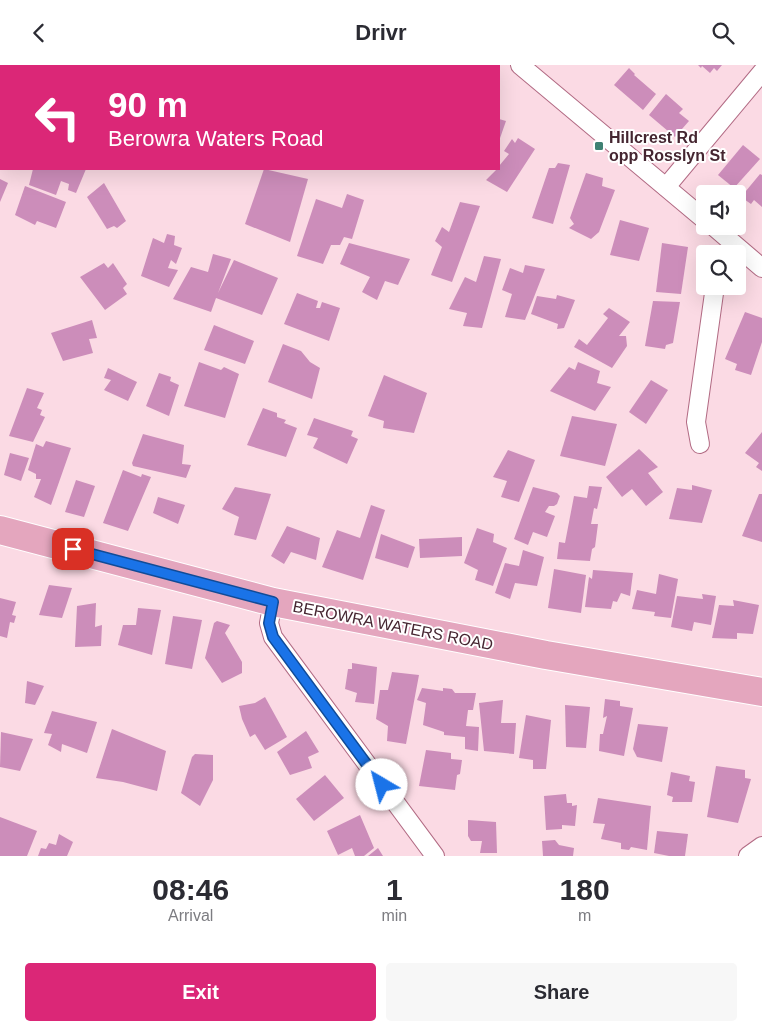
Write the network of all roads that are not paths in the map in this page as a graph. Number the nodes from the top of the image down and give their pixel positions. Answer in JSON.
{"nodes":[{"id":1,"x":520,"y":65,"type":"edge"},
{"id":2,"x":762,"y":72,"type":"edge"},
{"id":3,"x":666,"y":187,"type":"junction"},
{"id":4,"x":696,"y":212,"type":"edge"},
{"id":5,"x":719,"y":235,"type":"edge"},
{"id":6,"x":727,"y":245,"type":"edge"},
{"id":7,"x":746,"y":258,"type":"edge"},
{"id":8,"x":762,"y":268,"type":"edge"},
{"id":9,"x":714,"y":295,"type":"edge"},
{"id":10,"x":700,"y":444,"type":"dead end"},
{"id":11,"x":0,"y":530,"type":"edge"},
{"id":12,"x":273,"y":602,"type":"junction"},
{"id":13,"x":762,"y":692,"type":"edge"},
{"id":14,"x":762,"y":846,"type":"edge"},
{"id":15,"x":435,"y":856,"type":"edge"},
{"id":16,"x":748,"y":856,"type":"edge"}],
"edges":[{"from":1,"to":3,"type":"street"},
{"from":2,"to":3,"type":"street"},
{"from":3,"to":4,"type":"street"},
{"from":5,"to":6,"type":"street"},
{"from":7,"to":8,"type":"street"},
{"from":9,"to":10,"type":"street"},
{"from":11,"to":12,"type":"main road","name":"BEROWRA WATERS ROAD"},
{"from":12,"to":13,"type":"main road","name":"BEROWRA WATERS ROAD"},
{"from":12,"to":15,"type":"street"},
{"from":14,"to":16,"type":"street"}]}
